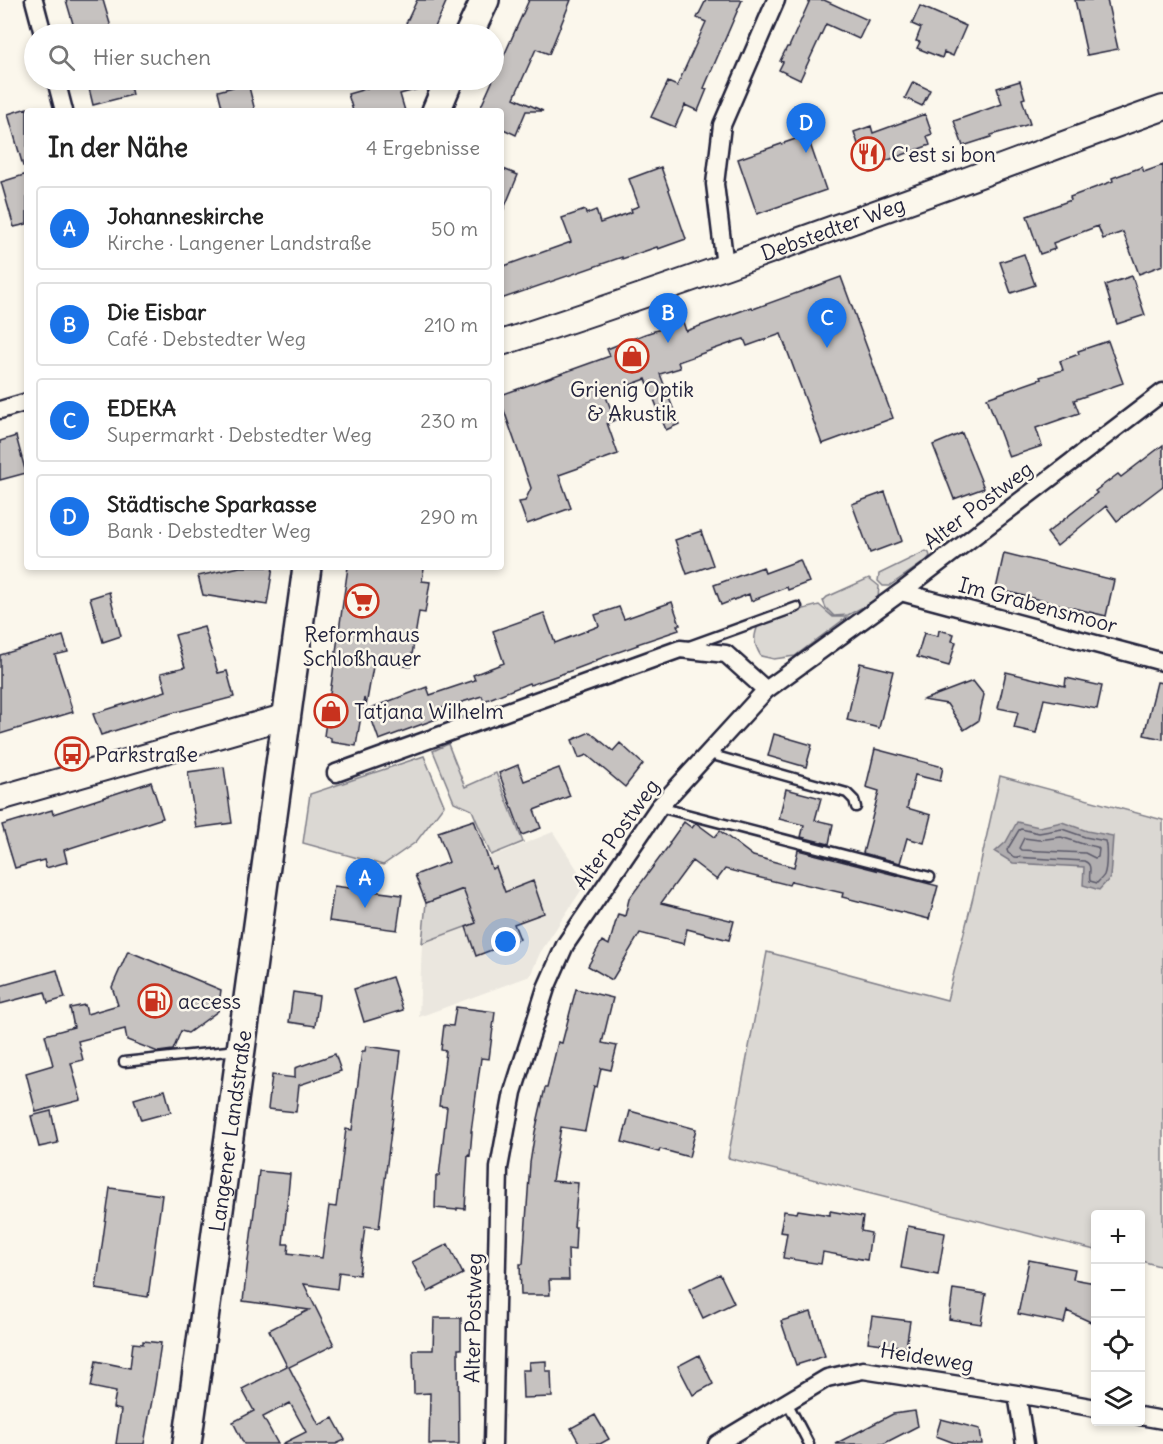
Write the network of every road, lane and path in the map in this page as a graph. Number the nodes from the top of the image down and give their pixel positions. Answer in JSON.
{"nodes":[{"id":1,"x":34,"y":0,"type":"edge"},
{"id":2,"x":484,"y":0,"type":"edge"},
{"id":3,"x":776,"y":0,"type":"edge"},
{"id":4,"x":40,"y":24,"type":"edge"},
{"id":5,"x":473,"y":24,"type":"edge"},
{"id":6,"x":59,"y":90,"type":"edge"},
{"id":7,"x":445,"y":90,"type":"edge"},
{"id":8,"x":63,"y":108,"type":"edge"},
{"id":9,"x":437,"y":108,"type":"edge"},
{"id":10,"x":1163,"y":108,"type":"edge"},
{"id":11,"x":725,"y":266,"type":"junction"},
{"id":12,"x":504,"y":342,"type":"edge"},
{"id":13,"x":1163,"y":392,"type":"edge"},
{"id":14,"x":24,"y":403,"type":"edge"},
{"id":15,"x":0,"y":410,"type":"edge"},
{"id":16,"x":307,"y":570,"type":"edge"},
{"id":17,"x":901,"y":592,"type":"junction"},
{"id":18,"x":797,"y":607,"type":"dead end"},
{"id":19,"x":680,"y":649,"type":"junction"},
{"id":20,"x":1163,"y":662,"type":"edge"},
{"id":21,"x":766,"y":690,"type":"junction"},
{"id":22,"x":286,"y":716,"type":"junction"},
{"id":23,"x":709,"y":754,"type":"junction"},
{"id":24,"x":336,"y":773,"type":"dead end"},
{"id":25,"x":0,"y":798,"type":"edge"},
{"id":26,"x":659,"y":807,"type":"junction"},
{"id":27,"x":856,"y":807,"type":"dead end"},
{"id":28,"x":930,"y":876,"type":"dead end"},
{"id":29,"x":241,"y":1050,"type":"junction"},
{"id":30,"x":124,"y":1062,"type":"dead end"},
{"id":31,"x":1017,"y":1394,"type":"junction"},
{"id":32,"x":787,"y":1401,"type":"junction"},
{"id":33,"x":1091,"y":1407,"type":"edge"},
{"id":34,"x":1145,"y":1417,"type":"edge"},
{"id":35,"x":1163,"y":1420,"type":"edge"},
{"id":36,"x":187,"y":1444,"type":"edge"},
{"id":37,"x":493,"y":1444,"type":"edge"},
{"id":38,"x":717,"y":1444,"type":"edge"},
{"id":39,"x":809,"y":1444,"type":"edge"},
{"id":40,"x":1025,"y":1444,"type":"edge"}],
"edges":[{"from":1,"to":4,"type":"street"},
{"from":2,"to":5,"type":"main road"},
{"from":3,"to":11,"type":"street"},
{"from":6,"to":8,"type":"street"},
{"from":7,"to":9,"type":"main road"},
{"from":10,"to":11,"type":"street","name":"Debstedter Weg"},
{"from":11,"to":12,"type":"street","name":"Debstedter Weg"},
{"from":13,"to":17,"type":"street","name":"Alter Postweg"},
{"from":14,"to":15,"type":"street"},
{"from":16,"to":22,"type":"main road","name":"Langener Landstraße"},
{"from":17,"to":20,"type":"street","name":"Im Grabensmoor"},
{"from":17,"to":21,"type":"street","name":"Alter Postweg"},
{"from":18,"to":19,"type":"lane"},
{"from":19,"to":21,"type":"street"},
{"from":19,"to":24,"type":"street"},
{"from":21,"to":23,"type":"street","name":"Alter Postweg"},
{"from":22,"to":25,"type":"street"},
{"from":22,"to":29,"type":"main road","name":"Langener Landstraße"},
{"from":23,"to":26,"type":"street","name":"Alter Postweg"},
{"from":23,"to":27,"type":"lane"},
{"from":26,"to":28,"type":"lane"},
{"from":26,"to":37,"type":"street","name":"Alter Postweg"},
{"from":29,"to":30,"type":"lane"},
{"from":29,"to":36,"type":"main road","name":"Langener Landstraße"},
{"from":31,"to":32,"type":"street","name":"Heideweg"},
{"from":31,"to":33,"type":"street","name":"Heideweg"},
{"from":31,"to":40,"type":"street"},
{"from":32,"to":38,"type":"street","name":"Heideweg"},
{"from":32,"to":39,"type":"lane"},
{"from":34,"to":35,"type":"street"}]}
